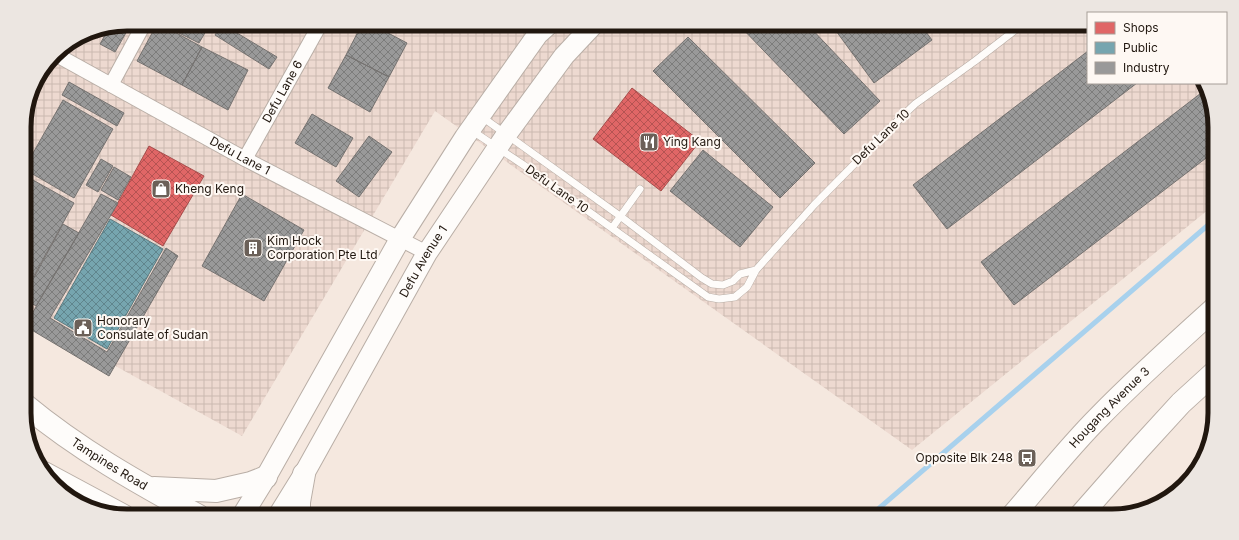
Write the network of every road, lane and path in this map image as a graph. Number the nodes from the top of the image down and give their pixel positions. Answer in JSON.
{"nodes":[{"id":1,"x":140,"y":31,"type":"edge"},
{"id":2,"x":316,"y":31,"type":"edge"},
{"id":3,"x":541,"y":31,"type":"edge"},
{"id":4,"x":587,"y":31,"type":"edge"},
{"id":5,"x":1014,"y":31,"type":"edge"},
{"id":6,"x":61,"y":58,"type":"edge"},
{"id":7,"x":111,"y":85,"type":"junction"},
{"id":8,"x":475,"y":123,"type":"junction"},
{"id":9,"x":501,"y":141,"type":"junction"},
{"id":10,"x":244,"y":159,"type":"junction"},
{"id":11,"x":640,"y":189,"type":"dead end"},
{"id":12,"x":620,"y":216,"type":"junction"},
{"id":13,"x":612,"y":228,"type":"junction"},
{"id":14,"x":400,"y":239,"type":"junction"},
{"id":15,"x":427,"y":253,"type":"junction"},
{"id":16,"x":756,"y":270,"type":"junction"},
{"id":17,"x":1208,"y":314,"type":"edge"},
{"id":18,"x":1208,"y":378,"type":"edge"},
{"id":19,"x":31,"y":410,"type":"edge"},
{"id":20,"x":304,"y":474,"type":"junction"},
{"id":21,"x":266,"y":477,"type":"junction"},
{"id":22,"x":61,"y":483,"type":"edge"},
{"id":23,"x":146,"y":488,"type":"junction"},
{"id":24,"x":109,"y":507,"type":"edge"},
{"id":25,"x":186,"y":509,"type":"edge"},
{"id":26,"x":246,"y":509,"type":"edge"},
{"id":27,"x":282,"y":509,"type":"edge"},
{"id":28,"x":299,"y":509,"type":"edge"},
{"id":29,"x":1018,"y":509,"type":"edge"},
{"id":30,"x":1086,"y":509,"type":"edge"}],
"edges":[{"from":1,"to":7,"type":"street"},
{"from":2,"to":10,"type":"street","name":"Defu Lane 6"},
{"from":3,"to":8,"type":"main road"},
{"from":4,"to":9,"type":"main road","name":"Defu Avenue 1"},
{"from":5,"to":16,"type":"lane","name":"Defu Lane 10"},
{"from":6,"to":7,"type":"street","name":"Defu Lane 1"},
{"from":7,"to":10,"type":"street","name":"Defu Lane 1"},
{"from":8,"to":9,"type":"lane","name":"Defu Lane 10"},
{"from":8,"to":9,"type":"lane","name":"Defu Lane 10"},
{"from":8,"to":14,"type":"main road"},
{"from":9,"to":12,"type":"lane","name":"Defu Lane 10"},
{"from":9,"to":13,"type":"lane","name":"Defu Lane 10"},
{"from":9,"to":15,"type":"main road","name":"Defu Avenue 1"},
{"from":10,"to":14,"type":"street","name":"Defu Lane 1"},
{"from":11,"to":12,"type":"lane"},
{"from":12,"to":13,"type":"lane"},
{"from":12,"to":16,"type":"lane","name":"Defu Lane 10"},
{"from":13,"to":16,"type":"lane","name":"Defu Lane 10"},
{"from":14,"to":15,"type":"street","name":"Defu Lane 1"},
{"from":14,"to":21,"type":"main road"},
{"from":15,"to":20,"type":"main road","name":"Defu Avenue 1"},
{"from":17,"to":29,"type":"main road","name":"Hougang Avenue 3"},
{"from":18,"to":30,"type":"main road"},
{"from":19,"to":23,"type":"main road","name":"Tampines Road"},
{"from":20,"to":27,"type":"main road","name":"Defu Avenue 1"},
{"from":20,"to":28,"type":"main road"},
{"from":21,"to":23,"type":"main road"},
{"from":21,"to":26,"type":"main road"},
{"from":22,"to":24,"type":"main road"},
{"from":23,"to":25,"type":"main road","name":"Tampines Road"}]}
